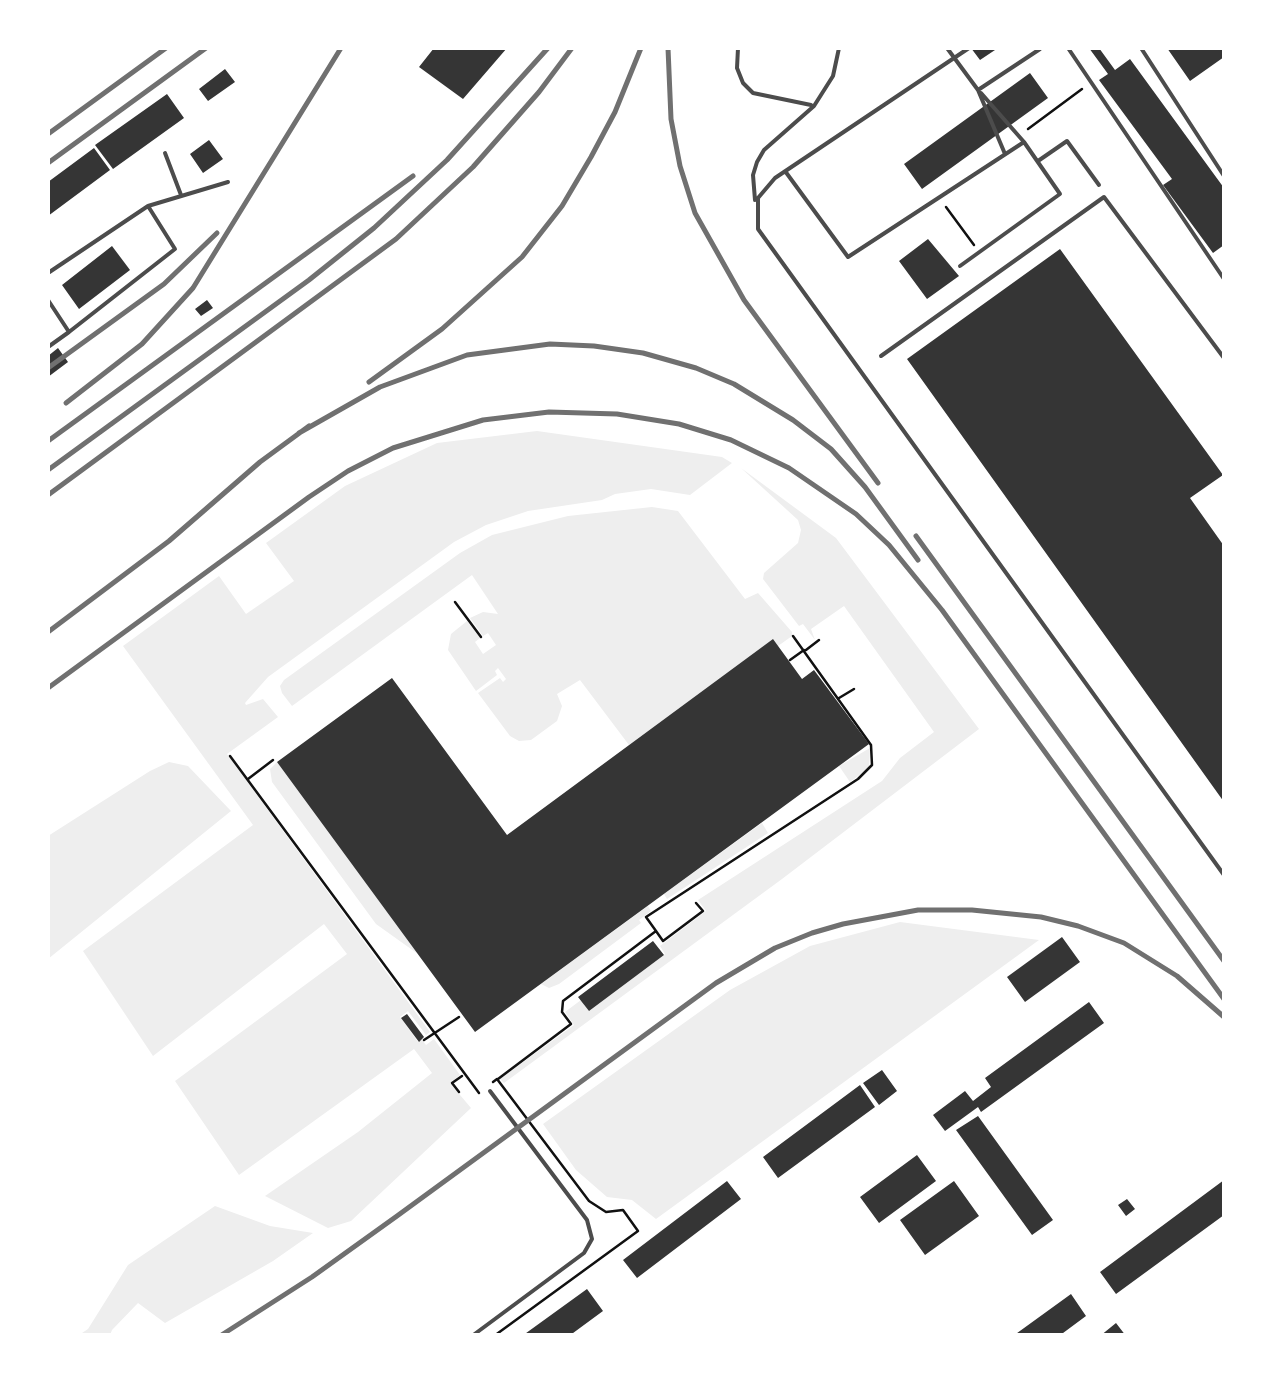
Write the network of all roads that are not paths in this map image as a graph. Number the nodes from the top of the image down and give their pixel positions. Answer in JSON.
{"nodes":[{"id":1,"x":738,"y":48,"type":"edge"},
{"id":2,"x":840,"y":48,"type":"edge"},
{"id":3,"x":947,"y":48,"type":"edge"},
{"id":4,"x":969,"y":48,"type":"edge"},
{"id":5,"x":1068,"y":48,"type":"edge"},
{"id":6,"x":1141,"y":48,"type":"edge"},
{"id":7,"x":1040,"y":49,"type":"edge"},
{"id":8,"x":955,"y":57,"type":"junction"},
{"id":9,"x":978,"y":90,"type":"junction"},
{"id":10,"x":814,"y":106,"type":"junction"},
{"id":11,"x":1024,"y":142,"type":"junction"},
{"id":12,"x":165,"y":153,"type":"dead end"},
{"id":13,"x":1006,"y":154,"type":"junction"},
{"id":14,"x":1037,"y":161,"type":"junction"},
{"id":15,"x":785,"y":172,"type":"junction"},
{"id":16,"x":1224,"y":176,"type":"edge"},
{"id":17,"x":228,"y":182,"type":"dead end"},
{"id":18,"x":1099,"y":184,"type":"dead end"},
{"id":19,"x":182,"y":196,"type":"junction"},
{"id":20,"x":756,"y":204,"type":"junction"},
{"id":21,"x":148,"y":206,"type":"junction"},
{"id":22,"x":960,"y":266,"type":"dead end"},
{"id":23,"x":48,"y":272,"type":"edge"},
{"id":24,"x":1224,"y":278,"type":"edge"},
{"id":25,"x":48,"y":300,"type":"edge"},
{"id":26,"x":69,"y":332,"type":"junction"},
{"id":27,"x":48,"y":346,"type":"edge"},
{"id":28,"x":881,"y":356,"type":"dead end"},
{"id":29,"x":1224,"y":358,"type":"edge"},
{"id":30,"x":1224,"y":875,"type":"edge"},
{"id":31,"x":490,"y":1091,"type":"dead end"},
{"id":32,"x":472,"y":1336,"type":"edge"}],
"edges":[{"from":1,"to":10,"type":"lane"},
{"from":2,"to":10,"type":"lane"},
{"from":3,"to":8,"type":"lane"},
{"from":4,"to":8,"type":"lane"},
{"from":5,"to":24,"type":"lane"},
{"from":6,"to":16,"type":"lane"},
{"from":7,"to":9,"type":"lane"},
{"from":8,"to":9,"type":"lane"},
{"from":8,"to":15,"type":"lane"},
{"from":9,"to":11,"type":"lane"},
{"from":9,"to":13,"type":"lane"},
{"from":10,"to":20,"type":"lane"},
{"from":11,"to":13,"type":"lane"},
{"from":11,"to":14,"type":"lane"},
{"from":12,"to":19,"type":"lane"},
{"from":13,"to":15,"type":"lane"},
{"from":14,"to":18,"type":"lane"},
{"from":14,"to":22,"type":"lane"},
{"from":15,"to":20,"type":"lane"},
{"from":17,"to":19,"type":"lane"},
{"from":19,"to":21,"type":"lane"},
{"from":20,"to":30,"type":"lane"},
{"from":21,"to":23,"type":"lane"},
{"from":21,"to":26,"type":"lane"},
{"from":25,"to":26,"type":"lane"},
{"from":26,"to":27,"type":"lane"},
{"from":28,"to":29,"type":"lane"},
{"from":31,"to":32,"type":"lane"}]}
